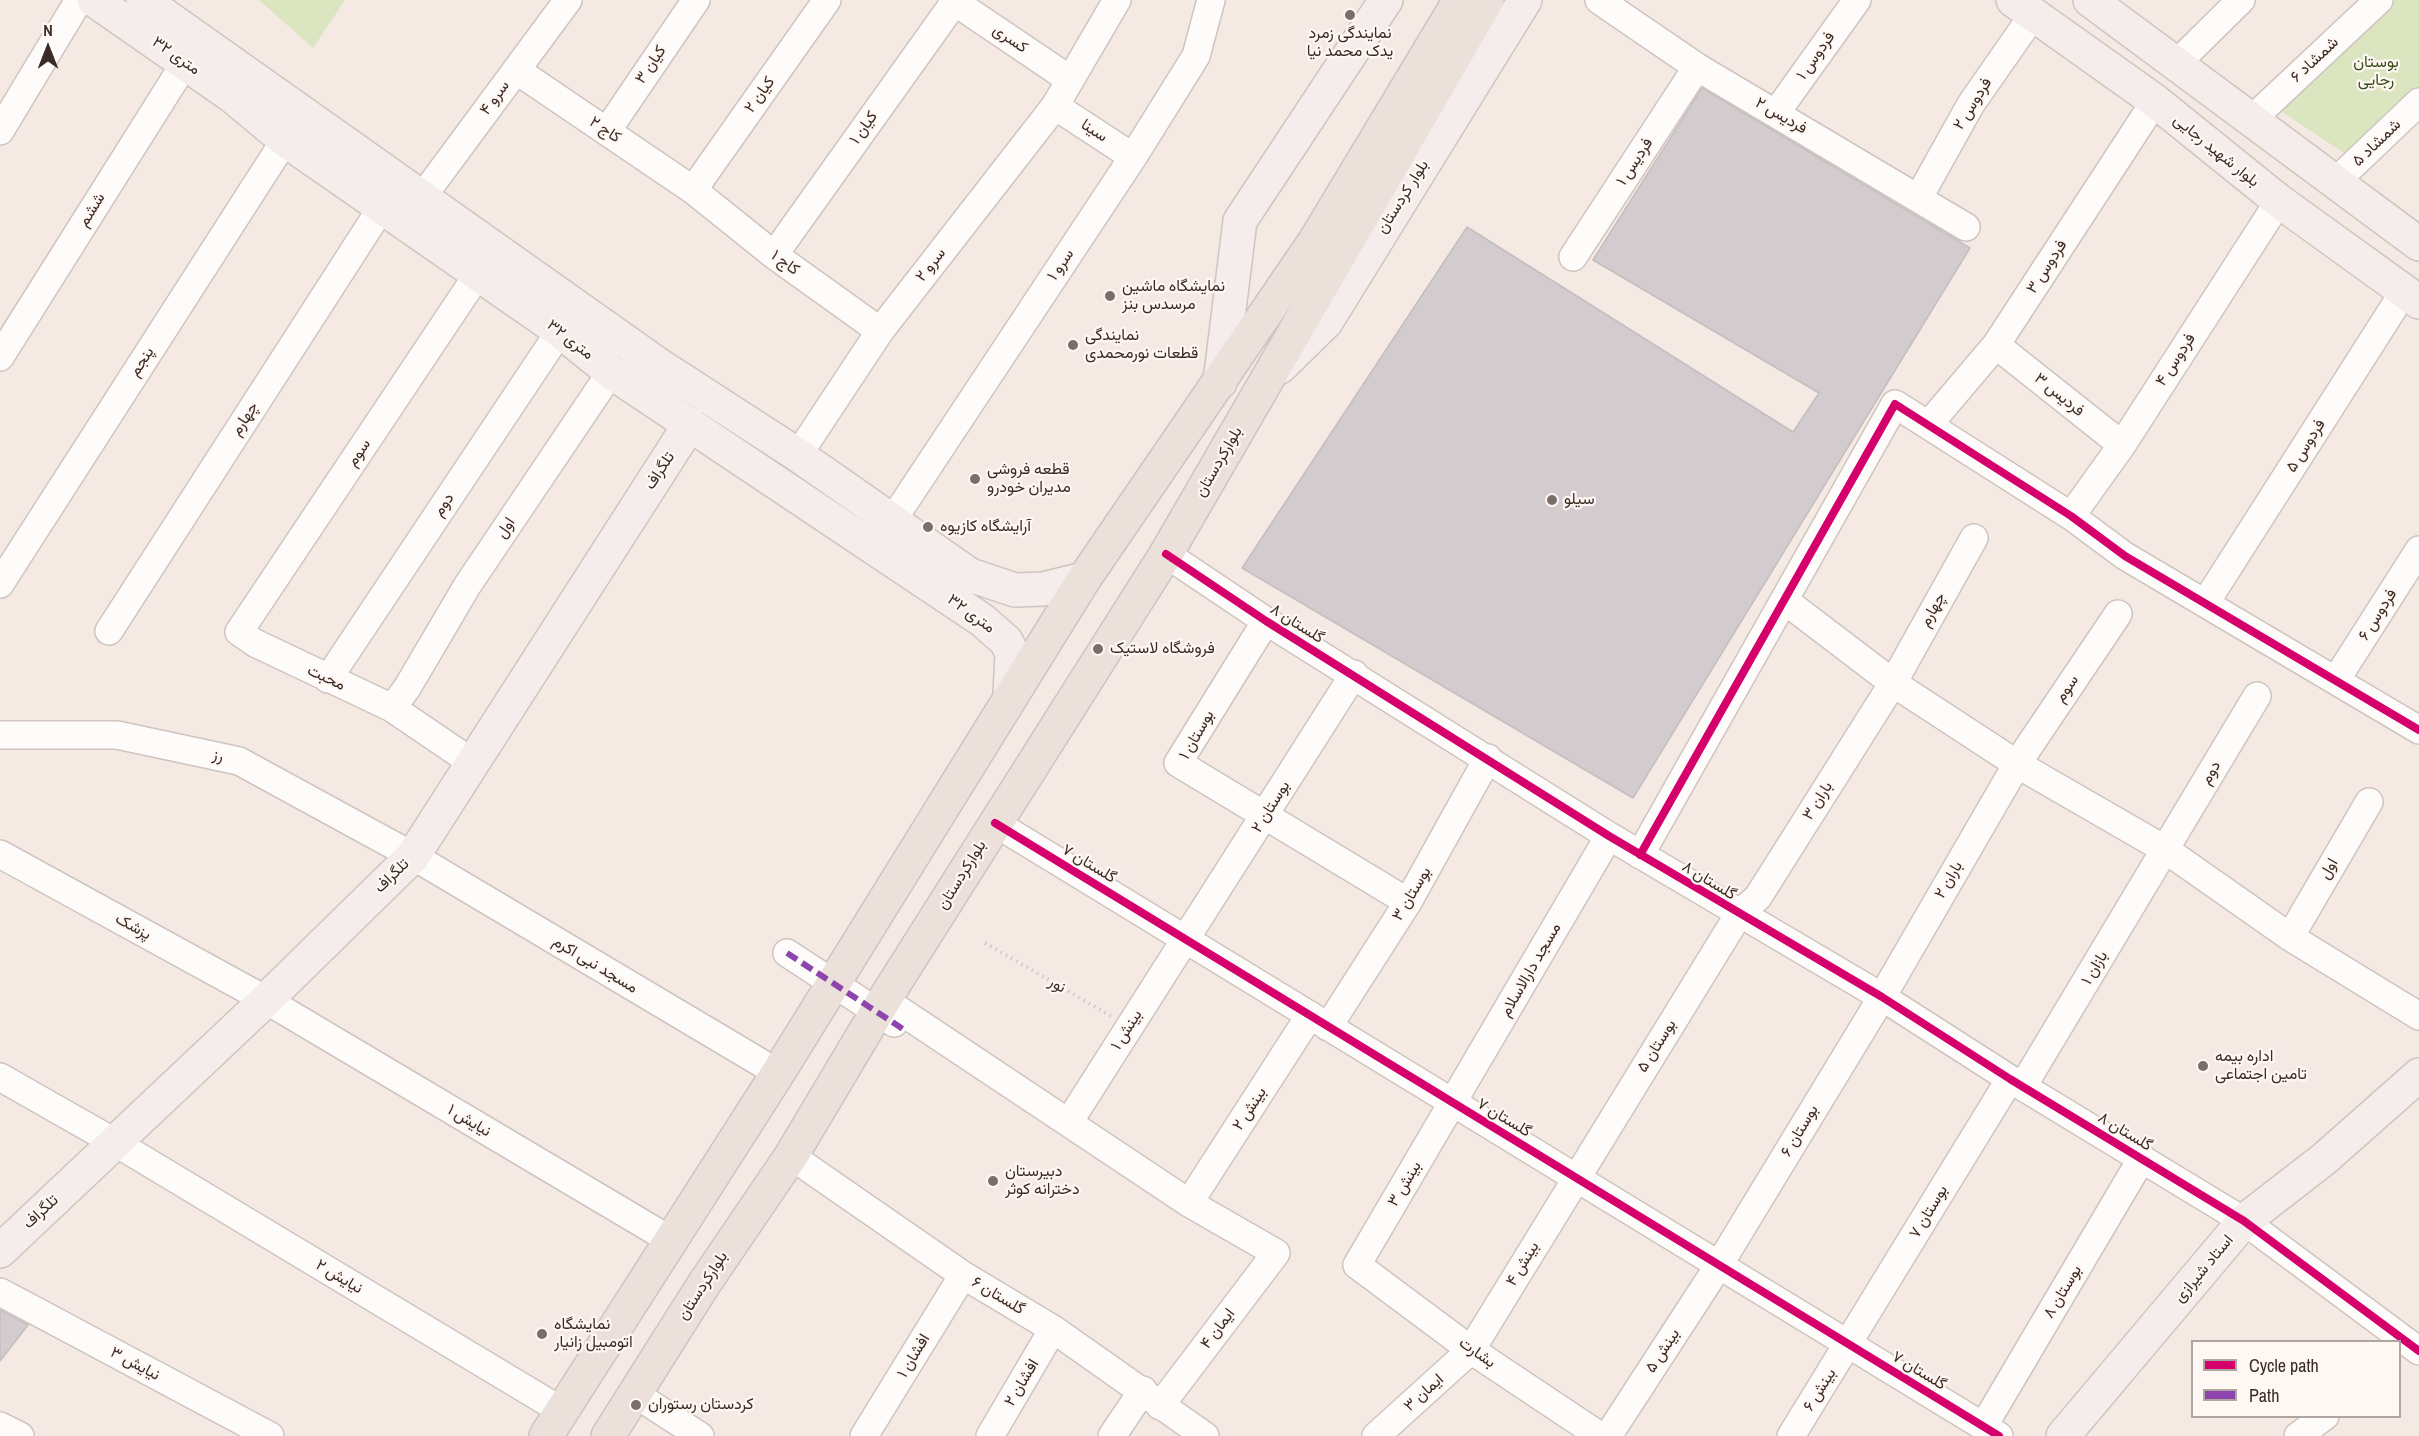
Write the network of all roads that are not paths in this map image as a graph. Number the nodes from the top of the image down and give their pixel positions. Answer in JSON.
{"nodes":[{"id":1,"x":80,"y":0,"type":"edge"},
{"id":2,"x":143,"y":0,"type":"edge"},
{"id":3,"x":568,"y":0,"type":"edge"},
{"id":4,"x":696,"y":0,"type":"edge"},
{"id":5,"x":827,"y":0,"type":"edge"},
{"id":6,"x":1117,"y":0,"type":"edge"},
{"id":7,"x":1211,"y":0,"type":"edge"},
{"id":8,"x":1386,"y":0,"type":"edge"},
{"id":9,"x":1460,"y":0,"type":"edge"},
{"id":10,"x":1488,"y":0,"type":"edge"},
{"id":11,"x":1525,"y":0,"type":"edge"},
{"id":12,"x":1599,"y":0,"type":"edge"},
{"id":13,"x":1857,"y":0,"type":"edge"},
{"id":14,"x":2090,"y":0,"type":"edge"},
{"id":15,"x":2241,"y":0,"type":"edge"},
{"id":16,"x":2379,"y":0,"type":"edge"},
{"id":17,"x":954,"y":1,"type":"edge"},
{"id":18,"x":108,"y":4,"type":"edge"},
{"id":19,"x":2023,"y":7,"type":"edge"},
{"id":20,"x":185,"y":63,"type":"junction"},
{"id":21,"x":2177,"y":63,"type":"junction"},
{"id":22,"x":1697,"y":67,"type":"junction"},
{"id":23,"x":516,"y":70,"type":"junction"},
{"id":24,"x":1069,"y":79,"type":"junction"},
{"id":25,"x":2155,"y":101,"type":"junction"},
{"id":26,"x":2419,"y":102,"type":"edge"},
{"id":27,"x":1055,"y":106,"type":"junction"},
{"id":28,"x":1776,"y":113,"type":"junction"},
{"id":29,"x":2250,"y":121,"type":"junction"},
{"id":30,"x":0,"y":130,"type":"edge"},
{"id":31,"x":607,"y":131,"type":"junction"},
{"id":32,"x":285,"y":140,"type":"junction"},
{"id":33,"x":1133,"y":157,"type":"junction"},
{"id":34,"x":2334,"y":183,"type":"junction"},
{"id":35,"x":693,"y":190,"type":"junction"},
{"id":36,"x":423,"y":196,"type":"junction"},
{"id":37,"x":1919,"y":197,"type":"junction"},
{"id":38,"x":2278,"y":201,"type":"junction"},
{"id":39,"x":382,"y":207,"type":"junction"},
{"id":40,"x":1966,"y":226,"type":"dead end"},
{"id":41,"x":2419,"y":244,"type":"edge"},
{"id":42,"x":774,"y":255,"type":"junction"},
{"id":43,"x":1573,"y":257,"type":"dead end"},
{"id":44,"x":478,"y":274,"type":"junction"},
{"id":45,"x":2412,"y":296,"type":"edge"},
{"id":46,"x":560,"y":331,"type":"junction"},
{"id":47,"x":880,"y":332,"type":"junction"},
{"id":48,"x":1996,"y":345,"type":"junction"},
{"id":49,"x":0,"y":357,"type":"edge"},
{"id":50,"x":611,"y":372,"type":"junction"},
{"id":51,"x":1266,"y":381,"type":"junction"},
{"id":52,"x":1220,"y":382,"type":"junction"},
{"id":53,"x":690,"y":424,"type":"junction"},
{"id":54,"x":1929,"y":424,"type":"junction"},
{"id":55,"x":2122,"y":445,"type":"junction"},
{"id":56,"x":798,"y":455,"type":"junction"},
{"id":57,"x":2070,"y":516,"type":"junction"},
{"id":58,"x":892,"y":520,"type":"junction"},
{"id":59,"x":1974,"y":538,"type":"dead end"},
{"id":60,"x":2419,"y":550,"type":"edge"},
{"id":61,"x":1166,"y":554,"type":"junction"},
{"id":62,"x":1084,"y":579,"type":"junction"},
{"id":63,"x":0,"y":584,"type":"edge"},
{"id":64,"x":1784,"y":600,"type":"junction"},
{"id":65,"x":2206,"y":602,"type":"junction"},
{"id":66,"x":2118,"y":614,"type":"dead end"},
{"id":67,"x":1266,"y":621,"type":"junction"},
{"id":68,"x":109,"y":631,"type":"dead end"},
{"id":69,"x":239,"y":632,"type":"joint"},
{"id":70,"x":1354,"y":674,"type":"junction"},
{"id":71,"x":328,"y":679,"type":"junction"},
{"id":72,"x":2336,"y":680,"type":"junction"},
{"id":73,"x":1893,"y":683,"type":"junction"},
{"id":74,"x":1010,"y":695,"type":"junction"},
{"id":75,"x":2257,"y":696,"type":"dead end"},
{"id":76,"x":400,"y":698,"type":"junction"},
{"id":77,"x":2419,"y":730,"type":"edge"},
{"id":78,"x":0,"y":735,"type":"edge"},
{"id":79,"x":1488,"y":758,"type":"junction"},
{"id":80,"x":473,"y":763,"type":"junction"},
{"id":81,"x":2017,"y":764,"type":"junction"},
{"id":82,"x":2369,"y":802,"type":"dead end"},
{"id":83,"x":1265,"y":816,"type":"junction"},
{"id":84,"x":995,"y":823,"type":"junction"},
{"id":85,"x":1609,"y":836,"type":"junction"},
{"id":86,"x":2166,"y":850,"type":"junction"},
{"id":87,"x":0,"y":854,"type":"edge"},
{"id":88,"x":1640,"y":855,"type":"junction"},
{"id":89,"x":413,"y":856,"type":"junction"},
{"id":90,"x":1408,"y":902,"type":"junction"},
{"id":91,"x":1738,"y":914,"type":"junction"},
{"id":92,"x":2290,"y":937,"type":"junction"},
{"id":93,"x":1185,"y":938,"type":"junction"},
{"id":94,"x":787,"y":953,"type":"dead end"},
{"id":95,"x":834,"y":984,"type":"junction"},
{"id":96,"x":1882,"y":997,"type":"junction"},
{"id":97,"x":266,"y":1000,"type":"junction"},
{"id":98,"x":881,"y":1006,"type":"junction"},
{"id":99,"x":2419,"y":1016,"type":"edge"},
{"id":100,"x":1319,"y":1021,"type":"junction"},
{"id":101,"x":906,"y":1031,"type":"dead end"},
{"id":102,"x":777,"y":1073,"type":"junction"},
{"id":103,"x":2419,"y":1075,"type":"edge"},
{"id":104,"x":0,"y":1077,"type":"edge"},
{"id":105,"x":2016,"y":1083,"type":"junction"},
{"id":106,"x":1453,"y":1103,"type":"junction"},
{"id":107,"x":1069,"y":1122,"type":"junction"},
{"id":108,"x":116,"y":1143,"type":"junction"},
{"id":109,"x":791,"y":1155,"type":"junction"},
{"id":110,"x":2142,"y":1158,"type":"junction"},
{"id":111,"x":1575,"y":1177,"type":"junction"},
{"id":112,"x":1189,"y":1203,"type":"junction"},
{"id":113,"x":2244,"y":1221,"type":"junction"},
{"id":114,"x":672,"y":1241,"type":"junction"},
{"id":115,"x":0,"y":1251,"type":"edge"},
{"id":116,"x":1357,"y":1265,"type":"joint"},
{"id":117,"x":1719,"y":1265,"type":"junction"},
{"id":118,"x":963,"y":1275,"type":"junction"},
{"id":119,"x":0,"y":1292,"type":"edge"},
{"id":120,"x":1053,"y":1329,"type":"junction"},
{"id":121,"x":2396,"y":1340,"type":"edge"},
{"id":122,"x":2401,"y":1344,"type":"edge"},
{"id":123,"x":1849,"y":1345,"type":"junction"},
{"id":124,"x":1471,"y":1350,"type":"junction"},
{"id":125,"x":2414,"y":1354,"type":"edge"},
{"id":126,"x":635,"y":1394,"type":"junction"},
{"id":127,"x":1151,"y":1398,"type":"junction"},
{"id":128,"x":2322,"y":1418,"type":"edge"},
{"id":129,"x":554,"y":1424,"type":"edge"},
{"id":130,"x":0,"y":1426,"type":"edge"},
{"id":131,"x":1991,"y":1431,"type":"edge"},
{"id":132,"x":20,"y":1436,"type":"edge"},
{"id":133,"x":270,"y":1436,"type":"edge"},
{"id":134,"x":608,"y":1436,"type":"edge"},
{"id":135,"x":700,"y":1436,"type":"edge"},
{"id":136,"x":864,"y":1436,"type":"edge"},
{"id":137,"x":990,"y":1436,"type":"edge"},
{"id":138,"x":1112,"y":1436,"type":"edge"},
{"id":139,"x":1205,"y":1436,"type":"edge"},
{"id":140,"x":1376,"y":1436,"type":"edge"},
{"id":141,"x":1600,"y":1436,"type":"edge"},
{"id":142,"x":1608,"y":1436,"type":"edge"},
{"id":143,"x":1791,"y":1436,"type":"edge"},
{"id":144,"x":2063,"y":1436,"type":"edge"},
{"id":145,"x":2298,"y":1436,"type":"edge"}],
"edges":[{"from":1,"to":30,"type":"street"},
{"from":2,"to":36,"type":"street","name":"۳۲ متری"},
{"from":3,"to":23,"type":"street","name":"سرو ۴"},
{"from":4,"to":31,"type":"street","name":"کیان ۳"},
{"from":5,"to":35,"type":"street","name":"کیان ۲"},
{"from":6,"to":24,"type":"street","name":"سرو ۲"},
{"from":7,"to":33,"type":"street","name":"سرو ۱"},
{"from":8,"to":52,"type":"street"},
{"from":9,"to":52,"type":"main road"},
{"from":10,"to":51,"type":"main road","name":"بلوارکردستان"},
{"from":11,"to":51,"type":"street","name":"بلوار کردستان"},
{"from":12,"to":22,"type":"street","name":"فردیس ۲"},
{"from":13,"to":28,"type":"street","name":"فردوس ۱"},
{"from":14,"to":21,"type":"street"},
{"from":15,"to":21,"type":"street"},
{"from":16,"to":29,"type":"street","name":"شمشاد ۶"},
{"from":17,"to":24,"type":"street","name":"کسری"},
{"from":17,"to":42,"type":"street","name":"کیان ۱"},
{"from":18,"to":20,"type":"street","name":"۳۲ متری"},
{"from":19,"to":25,"type":"street","name":"بلوار شهید رجایی"},
{"from":19,"to":37,"type":"street","name":"فردوس ۲"},
{"from":20,"to":32,"type":"street","name":"۳۲ متری"},
{"from":20,"to":49,"type":"street","name":"ششم"},
{"from":21,"to":29,"type":"street"},
{"from":22,"to":28,"type":"street","name":"فردیس ۲"},
{"from":22,"to":43,"type":"street","name":"فردیس ۱"},
{"from":23,"to":31,"type":"street","name":"کاج ۲"},
{"from":23,"to":36,"type":"street","name":"سرو ۴"},
{"from":24,"to":27,"type":"street","name":"سرو ۲"},
{"from":25,"to":38,"type":"street","name":"بلوار شهید رجایی"},
{"from":25,"to":48,"type":"street","name":"فردوس ۳"},
{"from":26,"to":34,"type":"street","name":"شمشاد ۵"},
{"from":27,"to":33,"type":"street","name":"سینا"},
{"from":27,"to":47,"type":"street","name":"سرو ۲"},
{"from":28,"to":37,"type":"street","name":"فردیس ۲"},
{"from":29,"to":34,"type":"street"},
{"from":31,"to":35,"type":"street","name":"کاج ۲"},
{"from":32,"to":39,"type":"street","name":"۳۲ متری"},
{"from":32,"to":63,"type":"street","name":"پنجم"},
{"from":33,"to":58,"type":"street","name":"سرو ۱"},
{"from":34,"to":41,"type":"street"},
{"from":35,"to":42,"type":"street","name":"کاج ۱"},
{"from":36,"to":56,"type":"street","name":"۳۲ متری"},
{"from":37,"to":40,"type":"street","name":"فردیس ۲"},
{"from":38,"to":45,"type":"street","name":"بلوار شهید رجایی"},
{"from":38,"to":55,"type":"street","name":"فردوس ۴"},
{"from":39,"to":44,"type":"street","name":"۳۲ متری"},
{"from":39,"to":68,"type":"street","name":"چهارم"},
{"from":42,"to":47,"type":"street","name":"کاج ۱"},
{"from":44,"to":46,"type":"street","name":"۳۲ متری"},
{"from":44,"to":69,"type":"street","name":"سوم"},
{"from":45,"to":65,"type":"street","name":"فردوس ۵"},
{"from":46,"to":50,"type":"street","name":"۳۲ متری"},
{"from":46,"to":71,"type":"street","name":"دوم"},
{"from":47,"to":56,"type":"street","name":"سرو ۲"},
{"from":48,"to":54,"type":"street","name":"فردوس ۳"},
{"from":48,"to":55,"type":"street","name":"فردیس ۳"},
{"from":50,"to":53,"type":"street","name":"۳۲ متری"},
{"from":50,"to":76,"type":"street","name":"اول"},
{"from":51,"to":61,"type":"main road","name":"بلوارکردستان"},
{"from":52,"to":62,"type":"main road"},
{"from":53,"to":74,"type":"street","name":"۳۲ متری"},
{"from":53,"to":80,"type":"street","name":"تلگراف"},
{"from":54,"to":57,"type":"street"},
{"from":54,"to":64,"type":"street"},
{"from":55,"to":57,"type":"street","name":"فردوس ۴"},
{"from":56,"to":58,"type":"street","name":"۳۲ متری"},
{"from":57,"to":65,"type":"street"},
{"from":58,"to":62,"type":"street","name":"۳۲ متری"},
{"from":59,"to":73,"type":"street","name":"چهارم"},
{"from":60,"to":72,"type":"street","name":"فردوس ۶"},
{"from":61,"to":67,"type":"street","name":"گلستان ۸"},
{"from":61,"to":84,"type":"main road","name":"بلوارکردستان"},
{"from":62,"to":74,"type":"main road"},
{"from":64,"to":73,"type":"street"},
{"from":64,"to":88,"type":"street"},
{"from":65,"to":72,"type":"street"},
{"from":66,"to":81,"type":"street","name":"سوم"},
{"from":67,"to":70,"type":"street","name":"گلستان ۸"},
{"from":67,"to":83,"type":"street","name":"بوستان ۱"},
{"from":69,"to":71,"type":"street","name":"محبت"},
{"from":70,"to":79,"type":"street","name":"گلستان ۸"},
{"from":70,"to":83,"type":"street","name":"بوستان ۲"},
{"from":71,"to":76,"type":"street","name":"محبت"},
{"from":72,"to":77,"type":"street"},
{"from":73,"to":81,"type":"street"},
{"from":73,"to":91,"type":"street","name":"باران ۳"},
{"from":74,"to":95,"type":"main road"},
{"from":75,"to":86,"type":"street","name":"دوم"},
{"from":76,"to":80,"type":"street","name":"محبت"},
{"from":78,"to":89,"type":"street","name":"رز"},
{"from":79,"to":85,"type":"street","name":"گلستان ۸"},
{"from":79,"to":90,"type":"street","name":"بوستان ۳"},
{"from":80,"to":89,"type":"street","name":"تلگراف"},
{"from":81,"to":86,"type":"street"},
{"from":81,"to":96,"type":"street","name":"باران ۲"},
{"from":82,"to":92,"type":"street","name":"اول"},
{"from":83,"to":90,"type":"street"},
{"from":83,"to":93,"type":"street","name":"بوستان ۲"},
{"from":84,"to":93,"type":"street","name":"گلستان ۷"},
{"from":84,"to":98,"type":"main road","name":"بلوارکردستان"},
{"from":85,"to":88,"type":"street","name":"گلستان ۸"},
{"from":85,"to":106,"type":"street","name":"مسجد دارالاسلام"},
{"from":86,"to":92,"type":"street"},
{"from":86,"to":105,"type":"street","name":"بازان ۱"},
{"from":87,"to":97,"type":"street","name":"پزشک"},
{"from":88,"to":91,"type":"street","name":"گلستان ۸"},
{"from":89,"to":97,"type":"street","name":"تلگراف"},
{"from":89,"to":102,"type":"street","name":"مسجد نبی اکرم"},
{"from":90,"to":100,"type":"street","name":"بوستان ۳"},
{"from":91,"to":96,"type":"street","name":"گلستان ۸"},
{"from":91,"to":111,"type":"street","name":"بوستان ۵"},
{"from":92,"to":99,"type":"street"},
{"from":93,"to":100,"type":"street","name":"گلستان ۷"},
{"from":93,"to":107,"type":"street","name":"بینش ۱"},
{"from":94,"to":95,"type":"street"},
{"from":95,"to":98,"type":"street"},
{"from":95,"to":102,"type":"main road"},
{"from":96,"to":105,"type":"street","name":"گلستان ۸"},
{"from":96,"to":117,"type":"street","name":"بوستان ۶"},
{"from":97,"to":108,"type":"street","name":"تلگراف"},
{"from":97,"to":114,"type":"street","name":"نیایش ۱"},
{"from":98,"to":101,"type":"street"},
{"from":98,"to":107,"type":"street"},
{"from":98,"to":109,"type":"main road","name":"بلوارکردستان"},
{"from":100,"to":106,"type":"street","name":"گلستان ۷"},
{"from":100,"to":112,"type":"street","name":"بینش ۲"},
{"from":102,"to":114,"type":"main road"},
{"from":103,"to":113,"type":"street","name":"استاد شیرازی"},
{"from":104,"to":108,"type":"street","name":"نیایش ۲"},
{"from":105,"to":110,"type":"street","name":"گلستان ۸"},
{"from":105,"to":123,"type":"street","name":"بوستان ۷"},
{"from":106,"to":111,"type":"street","name":"گلستان ۷"},
{"from":106,"to":116,"type":"street","name":"بینش ۳"},
{"from":107,"to":112,"type":"street"},
{"from":108,"to":115,"type":"street","name":"تلگراف"},
{"from":108,"to":129,"type":"street","name":"نیایش ۲"},
{"from":109,"to":118,"type":"street","name":"گلستان ۶"},
{"from":109,"to":126,"type":"main road","name":"بلوارکردستان"},
{"from":110,"to":113,"type":"street","name":"گلستان ۸"},
{"from":110,"to":131,"type":"street","name":"بوستان ۸"},
{"from":111,"to":117,"type":"street","name":"گلستان ۷"},
{"from":111,"to":124,"type":"street","name":"بینش ۴"},
{"from":112,"to":127,"type":"street","name":"ایمان ۴"},
{"from":113,"to":121,"type":"street","name":"گلستان ۸"},
{"from":113,"to":144,"type":"street","name":"استاد شیرازی"},
{"from":114,"to":129,"type":"main road"},
{"from":116,"to":124,"type":"street","name":"بشارت"},
{"from":117,"to":123,"type":"street","name":"گلستان ۷"},
{"from":117,"to":142,"type":"street","name":"بینش ۵"},
{"from":118,"to":120,"type":"street","name":"گلستان ۶"},
{"from":118,"to":136,"type":"street","name":"افشان ۱"},
{"from":119,"to":133,"type":"street","name":"نیایش ۳"},
{"from":120,"to":127,"type":"street","name":"گلستان ۶"},
{"from":120,"to":137,"type":"street","name":"افشان ۲"},
{"from":122,"to":125,"type":"street","name":"گلستان ۸"},
{"from":123,"to":131,"type":"street","name":"گلستان ۷"},
{"from":123,"to":143,"type":"street","name":"بینش ۶"},
{"from":124,"to":140,"type":"street","name":"ایمان ۳"},
{"from":124,"to":141,"type":"street","name":"بشارت"},
{"from":126,"to":134,"type":"main road","name":"بلوارکردستان"},
{"from":126,"to":135,"type":"street"},
{"from":127,"to":138,"type":"street","name":"ایمان ۴"},
{"from":127,"to":139,"type":"street","name":"گلستان ۶"},
{"from":128,"to":145,"type":"street"},
{"from":130,"to":132,"type":"street"}]}
